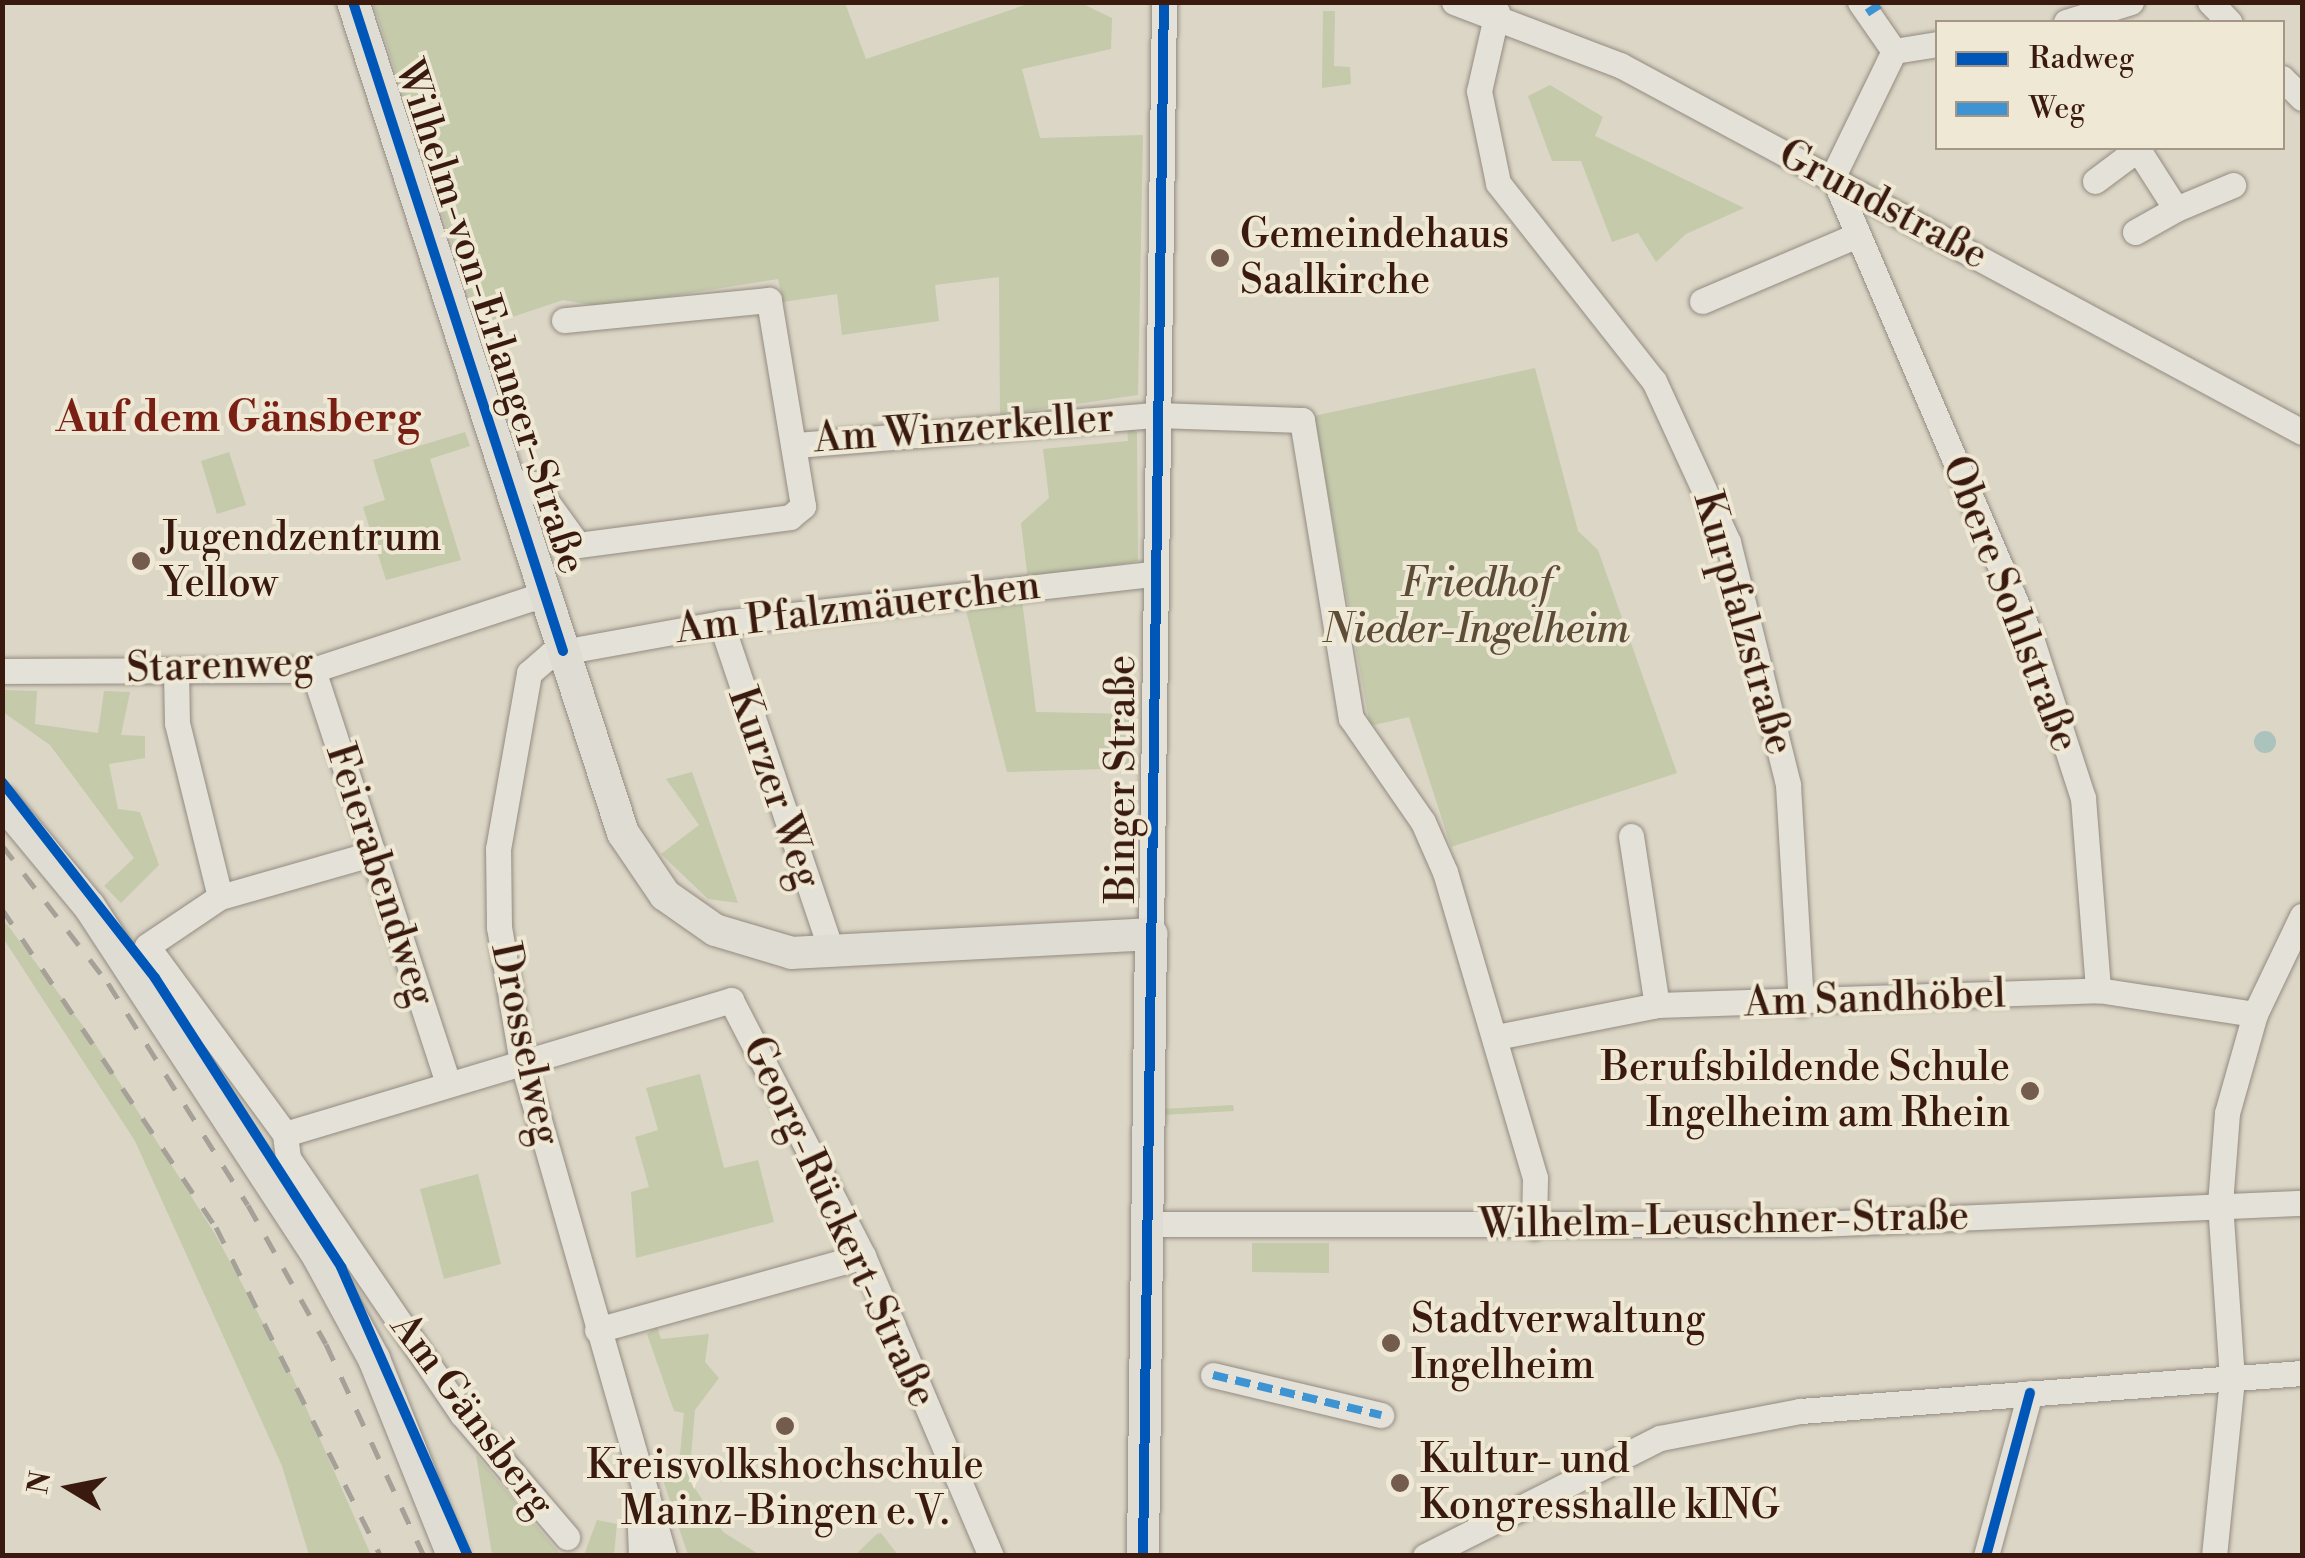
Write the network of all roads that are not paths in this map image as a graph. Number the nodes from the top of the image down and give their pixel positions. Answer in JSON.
{"nodes":[{"id":1,"x":353,"y":2,"type":"edge"},
{"id":2,"x":1164,"y":2,"type":"edge"},
{"id":3,"x":1454,"y":2,"type":"edge"},
{"id":4,"x":2131,"y":2,"type":"edge"},
{"id":5,"x":1870,"y":6,"type":"edge"},
{"id":6,"x":1506,"y":10,"type":"edge"},
{"id":7,"x":2072,"y":20,"type":"edge"},
{"id":8,"x":1935,"y":44,"type":"edge"},
{"id":9,"x":1894,"y":51,"type":"junction"},
{"id":10,"x":2134,"y":150,"type":"edge"},
{"id":11,"x":2138,"y":150,"type":"edge"},
{"id":12,"x":1833,"y":176,"type":"junction"},
{"id":13,"x":2095,"y":181,"type":"dead end"},
{"id":14,"x":2233,"y":185,"type":"dead end"},
{"id":15,"x":2176,"y":209,"type":"junction"},
{"id":16,"x":2135,"y":232,"type":"dead end"},
{"id":17,"x":1853,"y":237,"type":"junction"},
{"id":18,"x":1702,"y":301,"type":"dead end"},
{"id":19,"x":564,"y":320,"type":"dead end"},
{"id":20,"x":1157,"y":415,"type":"junction"},
{"id":21,"x":2302,"y":432,"type":"edge"},
{"id":22,"x":797,"y":446,"type":"junction"},
{"id":23,"x":508,"y":481,"type":"junction"},
{"id":24,"x":1154,"y":574,"type":"junction"},
{"id":25,"x":546,"y":593,"type":"junction"},
{"id":26,"x":721,"y":623,"type":"junction"},
{"id":27,"x":563,"y":652,"type":"junction"},
{"id":28,"x":2,"y":670,"type":"edge"},
{"id":29,"x":176,"y":670,"type":"junction"},
{"id":30,"x":313,"y":670,"type":"junction"},
{"id":31,"x":2,"y":801,"type":"edge"},
{"id":32,"x":1631,"y":836,"type":"dead end"},
{"id":33,"x":374,"y":854,"type":"junction"},
{"id":34,"x":220,"y":897,"type":"junction"},
{"id":35,"x":2302,"y":916,"type":"edge"},
{"id":36,"x":1151,"y":934,"type":"junction"},
{"id":37,"x":832,"y":953,"type":"junction"},
{"id":38,"x":2098,"y":990,"type":"junction"},
{"id":39,"x":1802,"y":1004,"type":"junction"},
{"id":40,"x":1657,"y":1005,"type":"junction"},
{"id":41,"x":2255,"y":1014,"type":"junction"},
{"id":42,"x":1496,"y":1037,"type":"junction"},
{"id":43,"x":521,"y":1056,"type":"junction"},
{"id":44,"x":447,"y":1080,"type":"junction"},
{"id":45,"x":286,"y":1134,"type":"junction"},
{"id":46,"x":2302,"y":1203,"type":"edge"},
{"id":47,"x":2220,"y":1204,"type":"junction"},
{"id":48,"x":1145,"y":1224,"type":"junction"},
{"id":49,"x":1534,"y":1226,"type":"junction"},
{"id":50,"x":863,"y":1256,"type":"junction"},
{"id":51,"x":597,"y":1330,"type":"junction"},
{"id":52,"x":2302,"y":1373,"type":"edge"},
{"id":53,"x":1213,"y":1375,"type":"dead end"},
{"id":54,"x":2232,"y":1379,"type":"junction"},
{"id":55,"x":2030,"y":1393,"type":"junction"},
{"id":56,"x":1381,"y":1415,"type":"dead end"},
{"id":57,"x":634,"y":1448,"type":"junction"},
{"id":58,"x":567,"y":1537,"type":"dead end"},
{"id":59,"x":453,"y":1556,"type":"edge"},
{"id":60,"x":641,"y":1556,"type":"edge"},
{"id":61,"x":664,"y":1556,"type":"edge"},
{"id":62,"x":991,"y":1556,"type":"edge"},
{"id":63,"x":1143,"y":1556,"type":"edge"},
{"id":64,"x":1425,"y":1556,"type":"edge"},
{"id":65,"x":1986,"y":1556,"type":"edge"},
{"id":66,"x":2214,"y":1556,"type":"edge"}],
"edges":[{"from":1,"to":23,"type":"main road","name":"Wilhelm-von-Erlanger-Straße"},
{"from":2,"to":20,"type":"street","name":"Binger Straße"},
{"from":3,"to":6,"type":"street","name":"Grundstraße"},
{"from":4,"to":7,"type":"street"},
{"from":5,"to":9,"type":"street"},
{"from":6,"to":12,"type":"street","name":"Grundstraße"},
{"from":6,"to":39,"type":"street","name":"Kurpfalzstraße"},
{"from":8,"to":9,"type":"street"},
{"from":9,"to":12,"type":"street"},
{"from":10,"to":13,"type":"street"},
{"from":11,"to":15,"type":"street"},
{"from":12,"to":17,"type":"street","name":"Obere Sohlstraße"},
{"from":12,"to":21,"type":"street","name":"Grundstraße"},
{"from":14,"to":15,"type":"street"},
{"from":15,"to":16,"type":"street"},
{"from":17,"to":18,"type":"street"},
{"from":17,"to":38,"type":"street","name":"Obere Sohlstraße"},
{"from":19,"to":22,"type":"street","name":"Am Winzerkeller"},
{"from":20,"to":22,"type":"street","name":"Am Winzerkeller"},
{"from":20,"to":24,"type":"street","name":"Binger Straße"},
{"from":20,"to":42,"type":"street","name":"Am Winzerkeller"},
{"from":22,"to":23,"type":"street"},
{"from":23,"to":25,"type":"main road","name":"Wilhelm-von-Erlanger-Straße"},
{"from":24,"to":26,"type":"street","name":"Am Pfalzmäuerchen"},
{"from":24,"to":36,"type":"street","name":"Binger Straße"},
{"from":25,"to":27,"type":"main road","name":"Wilhelm-von-Erlanger-Straße"},
{"from":25,"to":30,"type":"street","name":"Starenweg"},
{"from":26,"to":27,"type":"street","name":"Am Pfalzmäuerchen"},
{"from":26,"to":37,"type":"street","name":"Kurzer Weg"},
{"from":27,"to":37,"type":"main road","name":"Wilhelm-von-Erlanger-Straße"},
{"from":27,"to":43,"type":"street","name":"Drosselweg"},
{"from":28,"to":29,"type":"street","name":"Starenweg"},
{"from":29,"to":30,"type":"street","name":"Starenweg"},
{"from":29,"to":34,"type":"street"},
{"from":30,"to":33,"type":"street","name":"Feierabendweg"},
{"from":31,"to":59,"type":"main road"},
{"from":32,"to":40,"type":"street"},
{"from":33,"to":34,"type":"street"},
{"from":33,"to":44,"type":"street","name":"Feierabendweg"},
{"from":34,"to":45,"type":"street","name":"Am Gänsberg"},
{"from":35,"to":41,"type":"street"},
{"from":36,"to":37,"type":"main road","name":"Wilhelm-von-Erlanger-Straße"},
{"from":36,"to":48,"type":"main road","name":"Binger Straße"},
{"from":38,"to":39,"type":"street","name":"Am Sandhöbel"},
{"from":38,"to":41,"type":"street","name":"Am Sandhöbel"},
{"from":39,"to":40,"type":"street","name":"Am Sandhöbel"},
{"from":40,"to":42,"type":"street","name":"Am Sandhöbel"},
{"from":41,"to":47,"type":"street"},
{"from":42,"to":49,"type":"street"},
{"from":43,"to":44,"type":"street"},
{"from":43,"to":50,"type":"street","name":"Georg-Rückert-Straße"},
{"from":43,"to":51,"type":"street","name":"Drosselweg"},
{"from":44,"to":45,"type":"street"},
{"from":45,"to":58,"type":"street","name":"Am Gänsberg"},
{"from":46,"to":47,"type":"street","name":"Wilhelm-Leuschner-Straße"},
{"from":47,"to":49,"type":"street","name":"Wilhelm-Leuschner-Straße"},
{"from":47,"to":54,"type":"street"},
{"from":48,"to":49,"type":"street","name":"Wilhelm-Leuschner-Straße"},
{"from":48,"to":63,"type":"main road","name":"Binger Straße"},
{"from":50,"to":51,"type":"street"},
{"from":50,"to":62,"type":"street","name":"Georg-Rückert-Straße"},
{"from":51,"to":57,"type":"street","name":"Drosselweg"},
{"from":52,"to":54,"type":"street"},
{"from":53,"to":56,"type":"street"},
{"from":54,"to":55,"type":"street"},
{"from":54,"to":66,"type":"street"},
{"from":55,"to":64,"type":"street"},
{"from":55,"to":65,"type":"street"},
{"from":57,"to":60,"type":"street","name":"Drosselweg"},
{"from":57,"to":61,"type":"street","name":"Drosselweg"}]}
